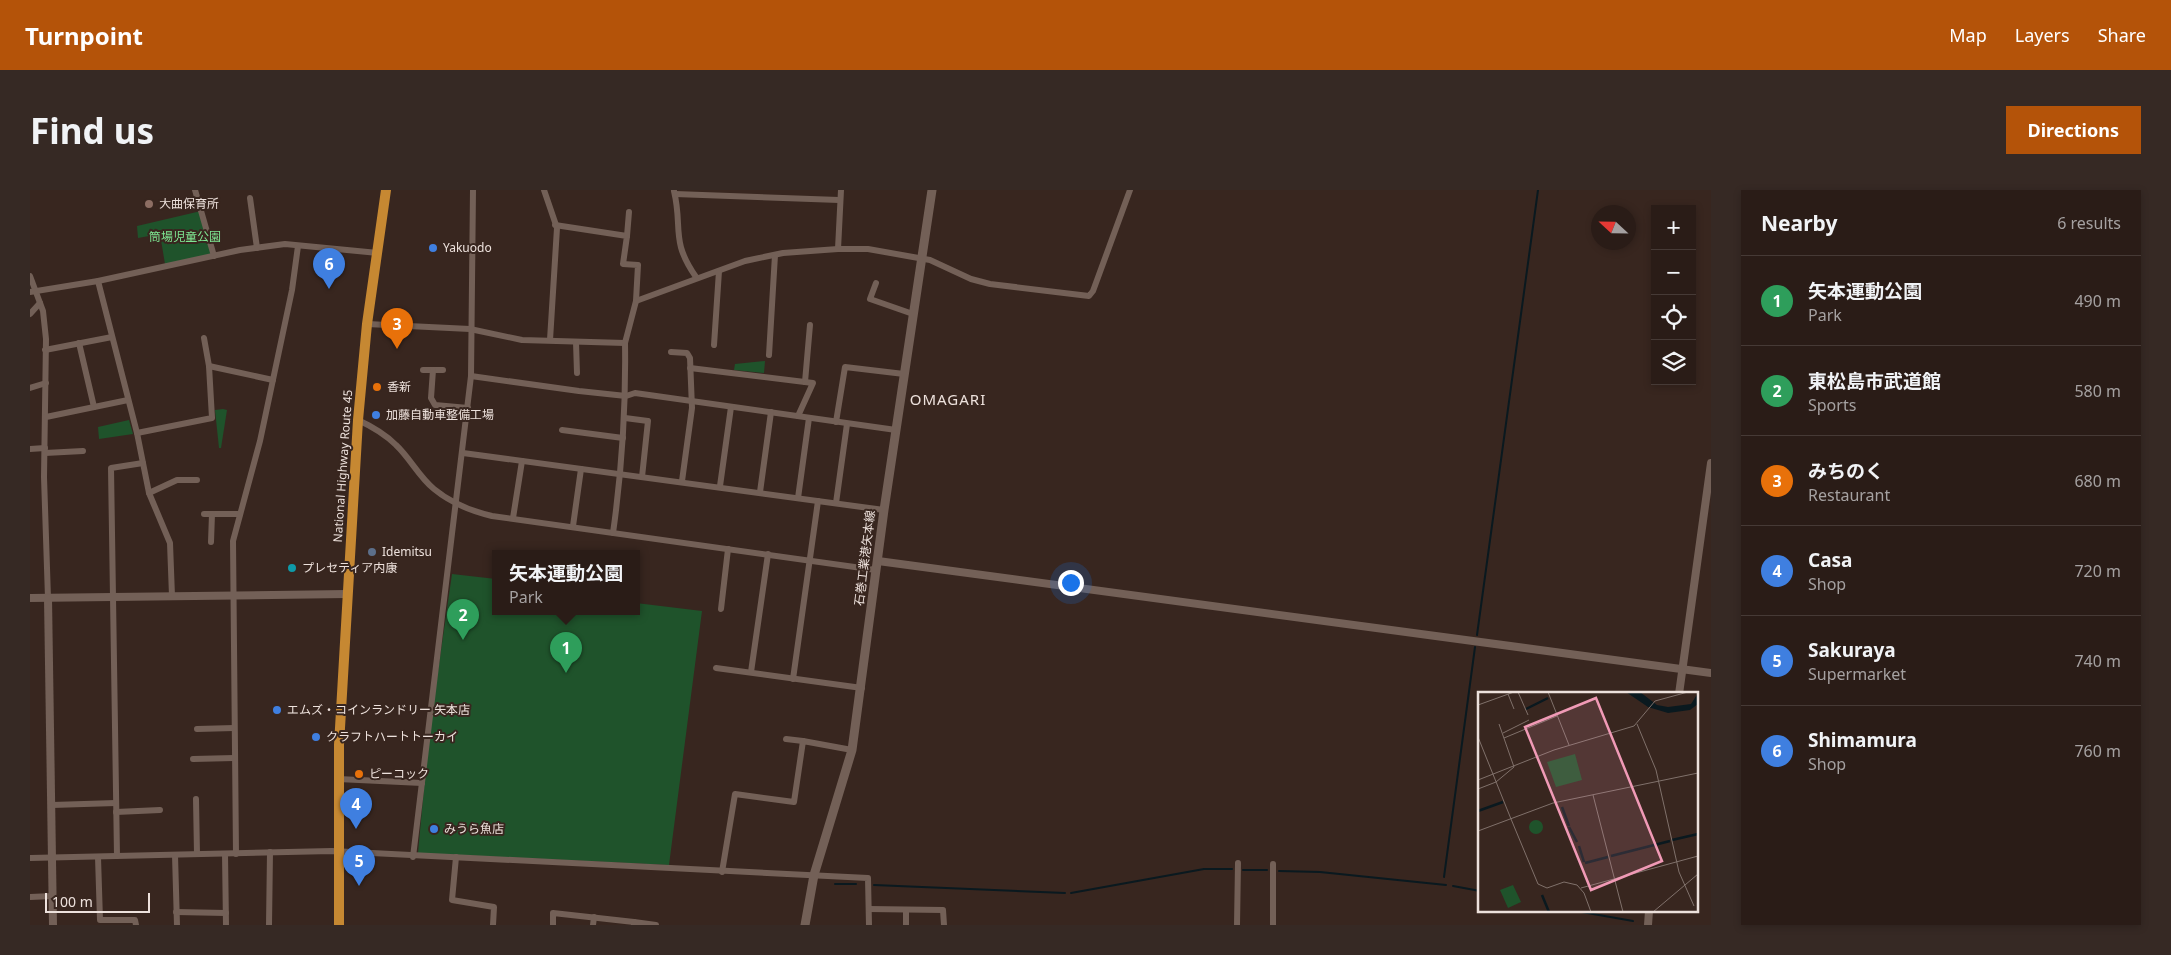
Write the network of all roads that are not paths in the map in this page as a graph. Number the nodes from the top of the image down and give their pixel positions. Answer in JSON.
{"nodes":[{"id":1,"x":195,"y":190,"type":"edge"},
{"id":2,"x":386,"y":190,"type":"edge"},
{"id":3,"x":474,"y":190,"type":"edge"},
{"id":4,"x":544,"y":190,"type":"edge"},
{"id":5,"x":841,"y":190,"type":"edge"},
{"id":6,"x":932,"y":190,"type":"edge"},
{"id":7,"x":1130,"y":190,"type":"edge"},
{"id":8,"x":674,"y":192,"type":"edge"},
{"id":9,"x":250,"y":198,"type":"dead end"},
{"id":10,"x":839,"y":200,"type":"junction"},
{"id":11,"x":629,"y":212,"type":"dead end"},
{"id":12,"x":555,"y":225,"type":"junction"},
{"id":13,"x":627,"y":236,"type":"junction"},
{"id":14,"x":298,"y":246,"type":"junction"},
{"id":15,"x":257,"y":248,"type":"junction"},
{"id":16,"x":838,"y":249,"type":"junction"},
{"id":17,"x":378,"y":253,"type":"junction"},
{"id":18,"x":776,"y":254,"type":"junction"},
{"id":19,"x":214,"y":256,"type":"junction"},
{"id":20,"x":921,"y":258,"type":"junction"},
{"id":21,"x":719,"y":271,"type":"junction"},
{"id":22,"x":30,"y":276,"type":"edge"},
{"id":23,"x":696,"y":277,"type":"junction"},
{"id":24,"x":98,"y":281,"type":"junction"},
{"id":25,"x":876,"y":283,"type":"dead end"},
{"id":26,"x":30,"y":292,"type":"edge"},
{"id":27,"x":38,"y":292,"type":"junction"},
{"id":28,"x":636,"y":301,"type":"junction"},
{"id":29,"x":40,"y":303,"type":"junction"},
{"id":30,"x":30,"y":314,"type":"edge"},
{"id":31,"x":913,"y":314,"type":"junction"},
{"id":32,"x":367,"y":324,"type":"junction"},
{"id":33,"x":810,"y":325,"type":"dead end"},
{"id":34,"x":470,"y":329,"type":"junction"},
{"id":35,"x":112,"y":337,"type":"junction"},
{"id":36,"x":204,"y":338,"type":"dead end"},
{"id":37,"x":550,"y":340,"type":"junction"},
{"id":38,"x":576,"y":342,"type":"junction"},
{"id":39,"x":79,"y":343,"type":"junction"},
{"id":40,"x":625,"y":343,"type":"junction"},
{"id":41,"x":714,"y":345,"type":"dead end"},
{"id":42,"x":46,"y":350,"type":"junction"},
{"id":43,"x":671,"y":352,"type":"dead end"},
{"id":44,"x":769,"y":355,"type":"dead end"},
{"id":45,"x":209,"y":366,"type":"junction"},
{"id":46,"x":690,"y":368,"type":"junction"},
{"id":47,"x":423,"y":370,"type":"dead end"},
{"id":48,"x":433,"y":370,"type":"junction"},
{"id":49,"x":443,"y":370,"type":"dead end"},
{"id":50,"x":577,"y":373,"type":"dead end"},
{"id":51,"x":904,"y":374,"type":"junction"},
{"id":52,"x":471,"y":376,"type":"junction"},
{"id":53,"x":272,"y":380,"type":"junction"},
{"id":54,"x":804,"y":382,"type":"junction"},
{"id":55,"x":46,"y":383,"type":"junction"},
{"id":56,"x":30,"y":388,"type":"edge"},
{"id":57,"x":626,"y":396,"type":"junction"},
{"id":58,"x":128,"y":400,"type":"junction"},
{"id":59,"x":691,"y":401,"type":"junction"},
{"id":60,"x":94,"y":407,"type":"junction"},
{"id":61,"x":731,"y":407,"type":"junction"},
{"id":62,"x":468,"y":408,"type":"junction"},
{"id":63,"x":771,"y":412,"type":"junction"},
{"id":64,"x":798,"y":416,"type":"junction"},
{"id":65,"x":46,"y":417,"type":"junction"},
{"id":66,"x":625,"y":418,"type":"junction"},
{"id":67,"x":809,"y":418,"type":"junction"},
{"id":68,"x":358,"y":420,"type":"junction"},
{"id":69,"x":836,"y":422,"type":"junction"},
{"id":70,"x":847,"y":424,"type":"junction"},
{"id":71,"x":562,"y":430,"type":"dead end"},
{"id":72,"x":896,"y":430,"type":"junction"},
{"id":73,"x":136,"y":433,"type":"junction"},
{"id":74,"x":623,"y":438,"type":"junction"},
{"id":75,"x":30,"y":449,"type":"edge"},
{"id":76,"x":45,"y":450,"type":"junction"},
{"id":77,"x":83,"y":452,"type":"dead end"},
{"id":78,"x":463,"y":453,"type":"junction"},
{"id":79,"x":522,"y":462,"type":"junction"},
{"id":80,"x":143,"y":463,"type":"junction"},
{"id":81,"x":1711,"y":463,"type":"edge"},
{"id":82,"x":580,"y":469,"type":"junction"},
{"id":83,"x":621,"y":474,"type":"junction"},
{"id":84,"x":642,"y":477,"type":"junction"},
{"id":85,"x":197,"y":480,"type":"dead end"},
{"id":86,"x":682,"y":481,"type":"junction"},
{"id":87,"x":720,"y":486,"type":"junction"},
{"id":88,"x":760,"y":492,"type":"junction"},
{"id":89,"x":148,"y":493,"type":"junction"},
{"id":90,"x":798,"y":498,"type":"junction"},
{"id":91,"x":818,"y":501,"type":"junction"},
{"id":92,"x":836,"y":503,"type":"junction"},
{"id":93,"x":457,"y":504,"type":"junction"},
{"id":94,"x":884,"y":510,"type":"junction"},
{"id":95,"x":204,"y":514,"type":"dead end"},
{"id":96,"x":212,"y":514,"type":"junction"},
{"id":97,"x":240,"y":514,"type":"junction"},
{"id":98,"x":513,"y":518,"type":"junction"},
{"id":99,"x":573,"y":526,"type":"junction"},
{"id":100,"x":614,"y":532,"type":"junction"},
{"id":101,"x":211,"y":542,"type":"dead end"},
{"id":102,"x":728,"y":549,"type":"junction"},
{"id":103,"x":768,"y":554,"type":"junction"},
{"id":104,"x":810,"y":561,"type":"junction"},
{"id":105,"x":877,"y":566,"type":"junction"},
{"id":106,"x":348,"y":594,"type":"junction"},
{"id":107,"x":233,"y":595,"type":"junction"},
{"id":108,"x":172,"y":596,"type":"junction"},
{"id":109,"x":114,"y":597,"type":"junction"},
{"id":110,"x":30,"y":598,"type":"edge"},
{"id":111,"x":48,"y":598,"type":"junction"},
{"id":112,"x":721,"y":609,"type":"dead end"},
{"id":113,"x":716,"y":668,"type":"dead end"},
{"id":114,"x":1683,"y":669,"type":"junction"},
{"id":115,"x":750,"y":672,"type":"junction"},
{"id":116,"x":1711,"y":673,"type":"edge"},
{"id":117,"x":793,"y":679,"type":"junction"},
{"id":118,"x":862,"y":688,"type":"junction"},
{"id":119,"x":1679,"y":692,"type":"edge"},
{"id":120,"x":234,"y":728,"type":"junction"},
{"id":121,"x":197,"y":729,"type":"dead end"},
{"id":122,"x":786,"y":739,"type":"dead end"},
{"id":123,"x":803,"y":741,"type":"junction"},
{"id":124,"x":852,"y":750,"type":"junction"},
{"id":125,"x":234,"y":758,"type":"junction"},
{"id":126,"x":193,"y":759,"type":"dead end"},
{"id":127,"x":338,"y":779,"type":"junction"},
{"id":128,"x":422,"y":783,"type":"junction"},
{"id":129,"x":196,"y":798,"type":"dead end"},
{"id":130,"x":116,"y":803,"type":"junction"},
{"id":131,"x":52,"y":805,"type":"junction"},
{"id":132,"x":160,"y":810,"type":"dead end"},
{"id":133,"x":116,"y":812,"type":"junction"},
{"id":134,"x":270,"y":852,"type":"junction"},
{"id":135,"x":338,"y":852,"type":"junction"},
{"id":136,"x":197,"y":854,"type":"junction"},
{"id":137,"x":225,"y":854,"type":"junction"},
{"id":138,"x":236,"y":854,"type":"junction"},
{"id":139,"x":175,"y":855,"type":"junction"},
{"id":140,"x":117,"y":856,"type":"junction"},
{"id":141,"x":53,"y":857,"type":"junction"},
{"id":142,"x":98,"y":857,"type":"junction"},
{"id":143,"x":413,"y":857,"type":"junction"},
{"id":144,"x":456,"y":857,"type":"junction"},
{"id":145,"x":30,"y":858,"type":"edge"},
{"id":146,"x":1238,"y":863,"type":"dead end"},
{"id":147,"x":1273,"y":864,"type":"dead end"},
{"id":148,"x":722,"y":872,"type":"junction"},
{"id":149,"x":814,"y":875,"type":"junction"},
{"id":150,"x":53,"y":896,"type":"junction"},
{"id":151,"x":30,"y":897,"type":"edge"},
{"id":152,"x":869,"y":910,"type":"junction"},
{"id":153,"x":906,"y":910,"type":"junction"},
{"id":154,"x":176,"y":912,"type":"junction"},
{"id":155,"x":1649,"y":912,"type":"edge"},
{"id":156,"x":226,"y":913,"type":"junction"},
{"id":157,"x":594,"y":918,"type":"junction"},
{"id":158,"x":634,"y":924,"type":"edge"},
{"id":159,"x":53,"y":925,"type":"edge"},
{"id":160,"x":136,"y":925,"type":"edge"},
{"id":161,"x":177,"y":925,"type":"edge"},
{"id":162,"x":226,"y":925,"type":"edge"},
{"id":163,"x":269,"y":925,"type":"edge"},
{"id":164,"x":339,"y":925,"type":"edge"},
{"id":165,"x":493,"y":925,"type":"edge"},
{"id":166,"x":553,"y":925,"type":"edge"},
{"id":167,"x":593,"y":925,"type":"edge"},
{"id":168,"x":656,"y":925,"type":"edge"},
{"id":169,"x":805,"y":925,"type":"edge"},
{"id":170,"x":868,"y":925,"type":"edge"},
{"id":171,"x":906,"y":925,"type":"edge"},
{"id":172,"x":944,"y":925,"type":"edge"},
{"id":173,"x":1237,"y":925,"type":"edge"},
{"id":174,"x":1273,"y":925,"type":"edge"},
{"id":175,"x":1648,"y":925,"type":"edge"}],
"edges":[{"from":1,"to":19,"type":"street"},
{"from":2,"to":17,"type":"highway","name":"National Highway Route 45"},
{"from":3,"to":34,"type":"street"},
{"from":4,"to":12,"type":"street"},
{"from":5,"to":10,"type":"street"},
{"from":6,"to":20,"type":"main road","name":"石巻工業港矢本線"},
{"from":7,"to":20,"type":"street"},
{"from":8,"to":10,"type":"street"},
{"from":8,"to":23,"type":"street"},
{"from":9,"to":15,"type":"street"},
{"from":10,"to":16,"type":"street"},
{"from":11,"to":13,"type":"street"},
{"from":12,"to":13,"type":"street"},
{"from":12,"to":37,"type":"street"},
{"from":13,"to":28,"type":"street"},
{"from":14,"to":15,"type":"street"},
{"from":14,"to":17,"type":"street"},
{"from":14,"to":53,"type":"street"},
{"from":15,"to":19,"type":"street"},
{"from":16,"to":18,"type":"street"},
{"from":16,"to":20,"type":"street"},
{"from":17,"to":32,"type":"highway","name":"National Highway Route 45"},
{"from":18,"to":21,"type":"street"},
{"from":18,"to":44,"type":"street"},
{"from":19,"to":24,"type":"street"},
{"from":20,"to":31,"type":"main road","name":"石巻工業港矢本線"},
{"from":21,"to":23,"type":"street"},
{"from":21,"to":41,"type":"street"},
{"from":22,"to":27,"type":"street"},
{"from":23,"to":28,"type":"street"},
{"from":24,"to":27,"type":"street"},
{"from":24,"to":35,"type":"street"},
{"from":25,"to":31,"type":"street"},
{"from":26,"to":27,"type":"street"},
{"from":27,"to":29,"type":"street"},
{"from":28,"to":40,"type":"street"},
{"from":29,"to":30,"type":"street"},
{"from":29,"to":42,"type":"street"},
{"from":31,"to":51,"type":"main road","name":"石巻工業港矢本線"},
{"from":32,"to":34,"type":"street"},
{"from":32,"to":68,"type":"highway","name":"National Highway Route 45"},
{"from":33,"to":54,"type":"street"},
{"from":34,"to":37,"type":"street"},
{"from":34,"to":52,"type":"street"},
{"from":35,"to":39,"type":"street"},
{"from":35,"to":58,"type":"street"},
{"from":36,"to":45,"type":"street"},
{"from":37,"to":38,"type":"street"},
{"from":38,"to":40,"type":"street"},
{"from":38,"to":50,"type":"street"},
{"from":39,"to":42,"type":"street"},
{"from":39,"to":60,"type":"street"},
{"from":40,"to":57,"type":"street"},
{"from":42,"to":55,"type":"street"},
{"from":43,"to":46,"type":"street"},
{"from":45,"to":53,"type":"street"},
{"from":45,"to":73,"type":"street"},
{"from":46,"to":54,"type":"street"},
{"from":46,"to":59,"type":"street"},
{"from":47,"to":48,"type":"street"},
{"from":48,"to":49,"type":"street"},
{"from":48,"to":62,"type":"street"},
{"from":51,"to":69,"type":"street"},
{"from":51,"to":72,"type":"main road","name":"石巻工業港矢本線"},
{"from":52,"to":57,"type":"street"},
{"from":52,"to":62,"type":"street"},
{"from":53,"to":97,"type":"street"},
{"from":54,"to":64,"type":"street"},
{"from":55,"to":56,"type":"street"},
{"from":55,"to":65,"type":"street"},
{"from":57,"to":59,"type":"street"},
{"from":57,"to":66,"type":"street"},
{"from":58,"to":60,"type":"street"},
{"from":58,"to":73,"type":"street"},
{"from":59,"to":61,"type":"street"},
{"from":59,"to":86,"type":"street"},
{"from":60,"to":65,"type":"street"},
{"from":61,"to":63,"type":"street"},
{"from":61,"to":87,"type":"street"},
{"from":62,"to":78,"type":"street"},
{"from":63,"to":64,"type":"street"},
{"from":63,"to":88,"type":"street"},
{"from":64,"to":67,"type":"street"},
{"from":65,"to":76,"type":"street"},
{"from":66,"to":74,"type":"street"},
{"from":66,"to":84,"type":"street"},
{"from":67,"to":69,"type":"street"},
{"from":67,"to":90,"type":"street"},
{"from":68,"to":93,"type":"street"},
{"from":68,"to":106,"type":"highway","name":"National Highway Route 45"},
{"from":69,"to":70,"type":"street"},
{"from":70,"to":72,"type":"street"},
{"from":70,"to":92,"type":"street"},
{"from":71,"to":74,"type":"street"},
{"from":72,"to":94,"type":"main road","name":"石巻工業港矢本線"},
{"from":73,"to":80,"type":"street"},
{"from":74,"to":83,"type":"street"},
{"from":75,"to":76,"type":"street"},
{"from":76,"to":77,"type":"street"},
{"from":76,"to":111,"type":"street"},
{"from":78,"to":79,"type":"street"},
{"from":78,"to":93,"type":"street"},
{"from":79,"to":82,"type":"street"},
{"from":79,"to":98,"type":"street"},
{"from":80,"to":89,"type":"street"},
{"from":80,"to":109,"type":"street"},
{"from":81,"to":114,"type":"street"},
{"from":82,"to":83,"type":"street"},
{"from":82,"to":99,"type":"street"},
{"from":83,"to":84,"type":"street"},
{"from":83,"to":100,"type":"street"},
{"from":84,"to":86,"type":"street"},
{"from":85,"to":89,"type":"street"},
{"from":86,"to":87,"type":"street"},
{"from":87,"to":88,"type":"street"},
{"from":88,"to":90,"type":"street"},
{"from":89,"to":108,"type":"street"},
{"from":90,"to":91,"type":"street"},
{"from":91,"to":92,"type":"street"},
{"from":91,"to":104,"type":"street"},
{"from":92,"to":94,"type":"street"},
{"from":93,"to":98,"type":"street"},
{"from":93,"to":128,"type":"street"},
{"from":94,"to":105,"type":"main road","name":"石巻工業港矢本線"},
{"from":95,"to":96,"type":"street"},
{"from":96,"to":97,"type":"street"},
{"from":96,"to":101,"type":"street"},
{"from":97,"to":107,"type":"street"},
{"from":98,"to":99,"type":"street"},
{"from":99,"to":100,"type":"street"},
{"from":100,"to":102,"type":"street"},
{"from":102,"to":103,"type":"street"},
{"from":102,"to":112,"type":"street"},
{"from":103,"to":104,"type":"street"},
{"from":103,"to":115,"type":"street"},
{"from":104,"to":105,"type":"street"},
{"from":104,"to":117,"type":"street"},
{"from":105,"to":114,"type":"street"},
{"from":105,"to":118,"type":"main road","name":"石巻工業港矢本線"},
{"from":106,"to":107,"type":"street"},
{"from":106,"to":127,"type":"highway","name":"National Highway Route 45"},
{"from":107,"to":108,"type":"street"},
{"from":107,"to":120,"type":"street"},
{"from":108,"to":109,"type":"street"},
{"from":109,"to":111,"type":"street"},
{"from":109,"to":130,"type":"street"},
{"from":110,"to":111,"type":"street"},
{"from":111,"to":131,"type":"street"},
{"from":113,"to":115,"type":"street"},
{"from":114,"to":116,"type":"street"},
{"from":114,"to":119,"type":"street"},
{"from":115,"to":117,"type":"street"},
{"from":117,"to":118,"type":"street"},
{"from":118,"to":124,"type":"main road","name":"石巻工業港矢本線"},
{"from":120,"to":121,"type":"street"},
{"from":120,"to":125,"type":"street"},
{"from":122,"to":123,"type":"street"},
{"from":123,"to":124,"type":"street"},
{"from":123,"to":148,"type":"street"},
{"from":124,"to":149,"type":"main road","name":"石巻工業港矢本線"},
{"from":125,"to":126,"type":"street"},
{"from":125,"to":138,"type":"street"},
{"from":127,"to":128,"type":"street"},
{"from":127,"to":135,"type":"highway","name":"National Highway Route 45"},
{"from":128,"to":143,"type":"street"},
{"from":129,"to":136,"type":"street"},
{"from":130,"to":131,"type":"street"},
{"from":130,"to":133,"type":"street"},
{"from":131,"to":141,"type":"street"},
{"from":132,"to":133,"type":"street"},
{"from":133,"to":140,"type":"street"},
{"from":134,"to":135,"type":"street"},
{"from":134,"to":138,"type":"street"},
{"from":134,"to":163,"type":"street"},
{"from":135,"to":143,"type":"street"},
{"from":135,"to":164,"type":"highway","name":"National Highway Route 45"},
{"from":136,"to":137,"type":"street"},
{"from":136,"to":139,"type":"street"},
{"from":137,"to":138,"type":"street"},
{"from":137,"to":156,"type":"street"},
{"from":139,"to":140,"type":"street"},
{"from":139,"to":154,"type":"street"},
{"from":140,"to":142,"type":"street"},
{"from":141,"to":142,"type":"street"},
{"from":141,"to":145,"type":"street"},
{"from":141,"to":150,"type":"street"},
{"from":142,"to":160,"type":"street"},
{"from":143,"to":144,"type":"street"},
{"from":144,"to":148,"type":"street"},
{"from":144,"to":165,"type":"street"},
{"from":146,"to":173,"type":"street"},
{"from":147,"to":174,"type":"street"},
{"from":148,"to":149,"type":"street"},
{"from":149,"to":152,"type":"street"},
{"from":149,"to":169,"type":"main road","name":"石巻工業港矢本線"},
{"from":150,"to":151,"type":"street"},
{"from":150,"to":159,"type":"street"},
{"from":152,"to":153,"type":"street"},
{"from":152,"to":170,"type":"street"},
{"from":153,"to":171,"type":"street"},
{"from":153,"to":172,"type":"street"},
{"from":154,"to":156,"type":"street"},
{"from":154,"to":161,"type":"street"},
{"from":155,"to":175,"type":"street"},
{"from":156,"to":162,"type":"street"},
{"from":157,"to":158,"type":"street"},
{"from":157,"to":166,"type":"street"},
{"from":157,"to":167,"type":"street"},
{"from":158,"to":168,"type":"street"}]}
